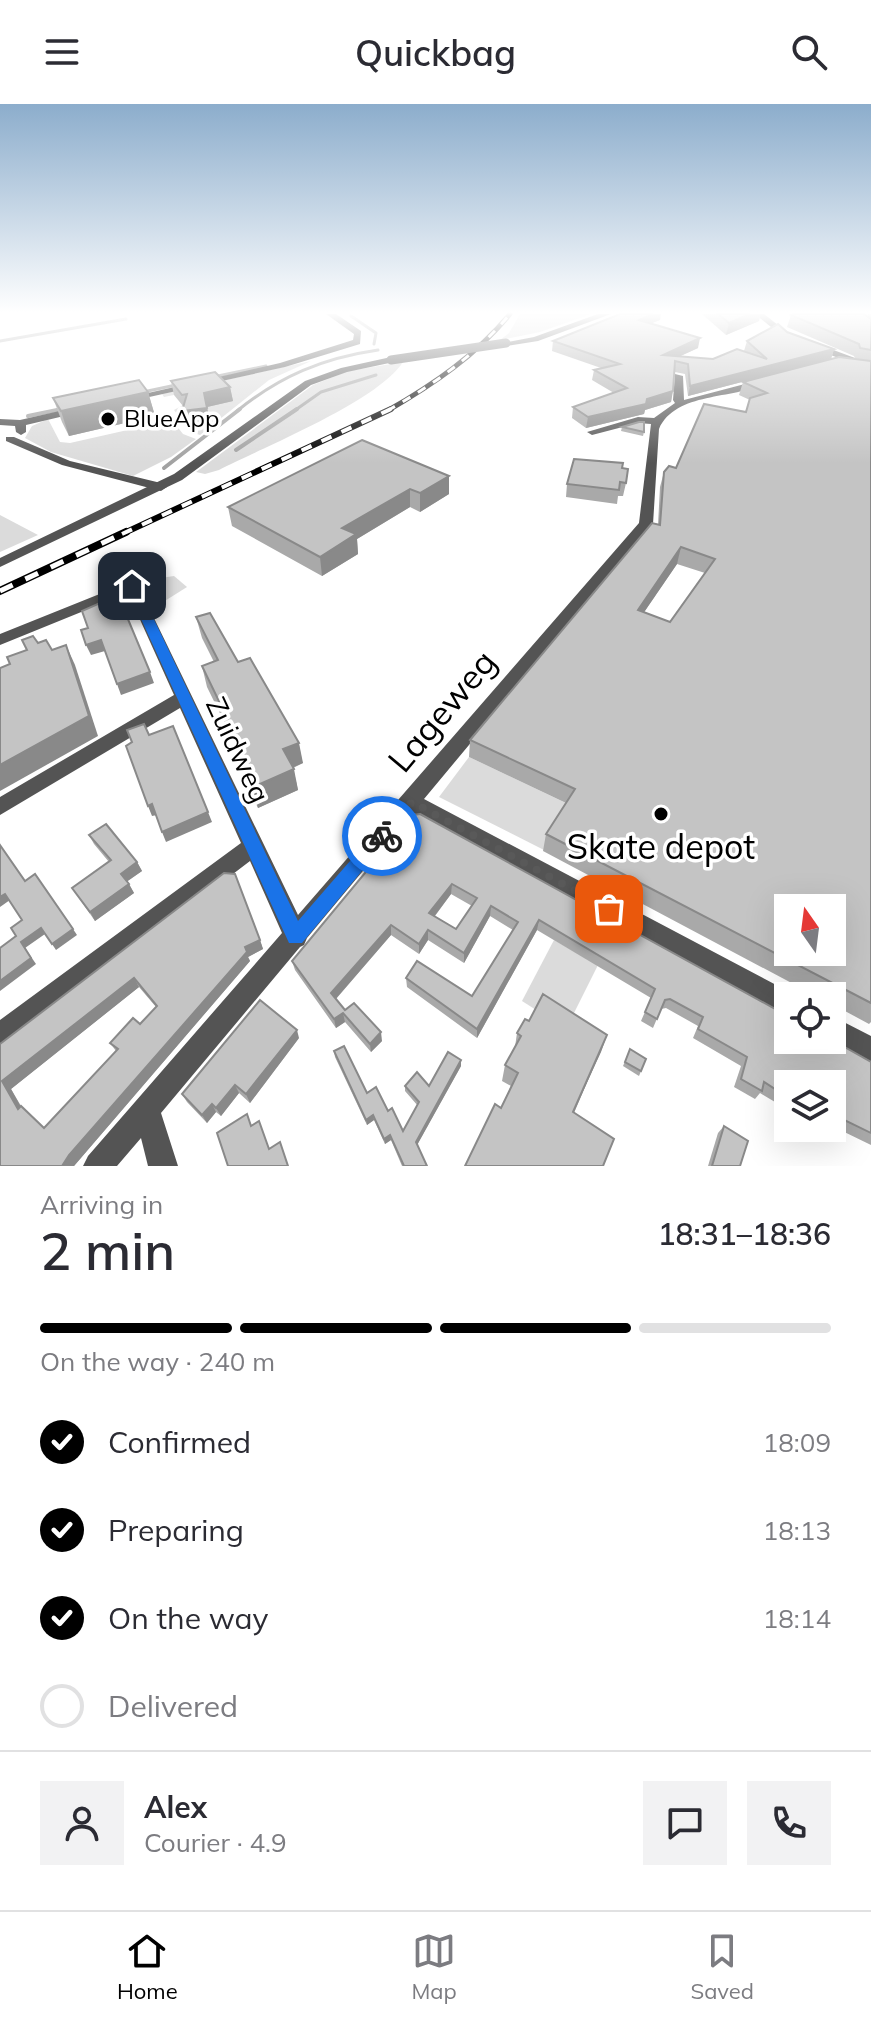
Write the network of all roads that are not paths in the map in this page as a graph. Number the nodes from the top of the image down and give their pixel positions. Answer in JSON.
{"nodes":[{"id":1,"x":287,"y":364,"type":"edge"},
{"id":2,"x":374,"y":364,"type":"edge"},
{"id":3,"x":842,"y":364,"type":"edge"},
{"id":4,"x":871,"y":367,"type":"edge"},
{"id":5,"x":678,"y":376,"type":"edge"},
{"id":6,"x":781,"y":378,"type":"edge"},
{"id":7,"x":114,"y":402,"type":"edge"},
{"id":8,"x":683,"y":404,"type":"junction"},
{"id":9,"x":86,"y":408,"type":"edge"},
{"id":10,"x":655,"y":421,"type":"junction"},
{"id":11,"x":0,"y":422,"type":"edge"},
{"id":12,"x":20,"y":423,"type":"junction"},
{"id":13,"x":592,"y":432,"type":"dead end"},
{"id":14,"x":5,"y":440,"type":"edge"},
{"id":15,"x":161,"y":487,"type":"junction"},
{"id":16,"x":0,"y":563,"type":"edge"},
{"id":17,"x":0,"y":640,"type":"edge"},
{"id":18,"x":183,"y":698,"type":"junction"},
{"id":19,"x":412,"y":802,"type":"junction"},
{"id":20,"x":0,"y":807,"type":"edge"},
{"id":21,"x":252,"y":847,"type":"junction"},
{"id":22,"x":296,"y":937,"type":"junction"},
{"id":23,"x":774,"y":997,"type":"edge"},
{"id":24,"x":0,"y":1036,"type":"edge"},
{"id":25,"x":846,"y":1037,"type":"edge"},
{"id":26,"x":871,"y":1050,"type":"edge"},
{"id":27,"x":147,"y":1111,"type":"junction"},
{"id":28,"x":98,"y":1166,"type":"edge"},
{"id":29,"x":163,"y":1166,"type":"edge"}],
"edges":[{"from":1,"to":7,"type":"street"},
{"from":2,"to":15,"type":"street","bridge":true},
{"from":3,"to":4,"type":"street"},
{"from":5,"to":8,"type":"street"},
{"from":6,"to":8,"type":"street"},
{"from":8,"to":10,"type":"street"},
{"from":9,"to":12,"type":"street"},
{"from":10,"to":13,"type":"street"},
{"from":10,"to":19,"type":"street","name":"Lageweg"},
{"from":11,"to":12,"type":"street"},
{"from":12,"to":14,"type":"street"},
{"from":14,"to":15,"type":"street"},
{"from":15,"to":16,"type":"street"},
{"from":17,"to":18,"type":"street","name":"Zuidweg"},
{"from":18,"to":20,"type":"street"},
{"from":18,"to":21,"type":"street","name":"Zuidweg"},
{"from":19,"to":22,"type":"street","name":"Lageweg"},
{"from":19,"to":23,"type":"street"},
{"from":21,"to":22,"type":"street","name":"Zuidweg"},
{"from":21,"to":24,"type":"street"},
{"from":22,"to":27,"type":"street","name":"Lageweg"},
{"from":25,"to":26,"type":"street"},
{"from":27,"to":28,"type":"street","name":"Lageweg"},
{"from":27,"to":29,"type":"street"}]}
